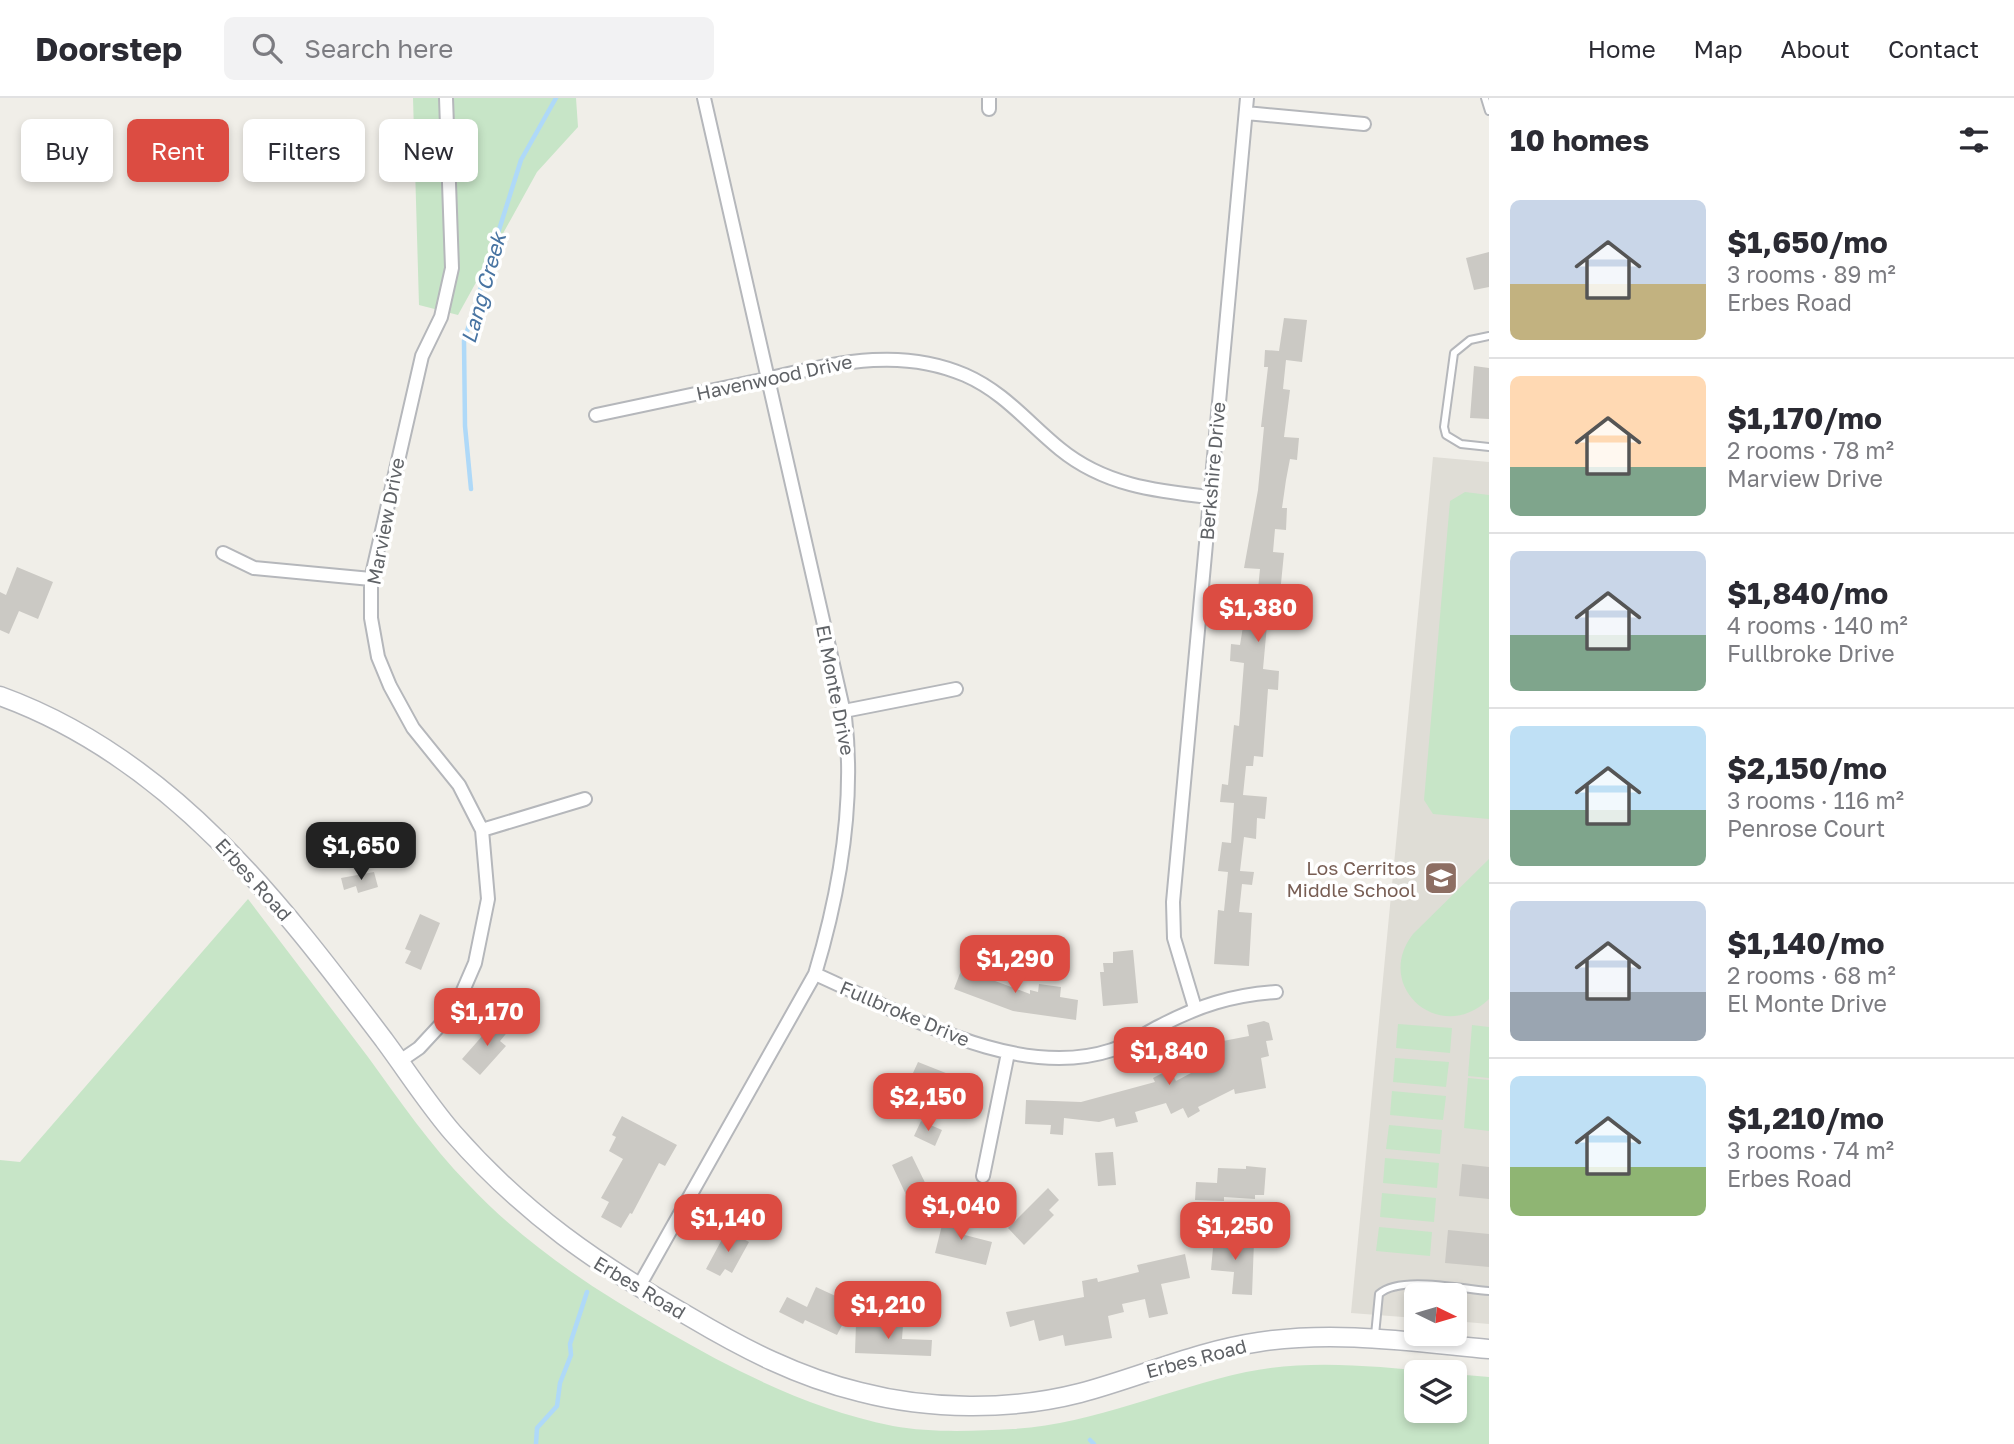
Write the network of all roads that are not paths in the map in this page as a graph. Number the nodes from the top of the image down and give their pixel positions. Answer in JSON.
{"nodes":[{"id":1,"x":446,"y":98,"type":"edge"},
{"id":2,"x":704,"y":98,"type":"edge"},
{"id":3,"x":1247,"y":98,"type":"edge"},
{"id":4,"x":1485,"y":98,"type":"edge"},
{"id":5,"x":1489,"y":111,"type":"edge"},
{"id":6,"x":1245,"y":113,"type":"junction"},
{"id":7,"x":1364,"y":124,"type":"dead end"},
{"id":8,"x":1489,"y":336,"type":"edge"},
{"id":9,"x":767,"y":379,"type":"junction"},
{"id":10,"x":596,"y":415,"type":"dead end"},
{"id":11,"x":1489,"y":447,"type":"edge"},
{"id":12,"x":1209,"y":497,"type":"junction"},
{"id":13,"x":223,"y":553,"type":"dead end"},
{"id":14,"x":371,"y":579,"type":"junction"},
{"id":15,"x":956,"y":689,"type":"dead end"},
{"id":16,"x":0,"y":696,"type":"edge"},
{"id":17,"x":844,"y":711,"type":"junction"},
{"id":18,"x":585,"y":799,"type":"dead end"},
{"id":19,"x":482,"y":830,"type":"junction"},
{"id":20,"x":815,"y":974,"type":"junction"},
{"id":21,"x":1276,"y":992,"type":"dead end"},
{"id":22,"x":1195,"y":1008,"type":"junction"},
{"id":23,"x":1008,"y":1053,"type":"junction"},
{"id":24,"x":400,"y":1061,"type":"junction"},
{"id":25,"x":984,"y":1176,"type":"dead end"},
{"id":26,"x":638,"y":1288,"type":"junction"},
{"id":27,"x":1489,"y":1291,"type":"edge"},
{"id":28,"x":1375,"y":1339,"type":"junction"},
{"id":29,"x":1489,"y":1349,"type":"edge"}],
"edges":[{"from":1,"to":14,"type":"street","name":"Marview Drive"},
{"from":2,"to":9,"type":"street","name":"El Monte Drive"},
{"from":3,"to":6,"type":"street","name":"Berkshire Drive"},
{"from":4,"to":5,"type":"lane"},
{"from":6,"to":7,"type":"street"},
{"from":6,"to":12,"type":"street","name":"Berkshire Drive"},
{"from":8,"to":11,"type":"lane"},
{"from":9,"to":10,"type":"street","name":"Havenwood Drive"},
{"from":9,"to":12,"type":"street","name":"Havenwood Drive"},
{"from":9,"to":17,"type":"street","name":"El Monte Drive"},
{"from":12,"to":22,"type":"street","name":"Berkshire Drive"},
{"from":13,"to":14,"type":"street"},
{"from":14,"to":19,"type":"street","name":"Marview Drive"},
{"from":15,"to":17,"type":"street"},
{"from":16,"to":24,"type":"main road","name":"Erbes Road"},
{"from":17,"to":20,"type":"street","name":"El Monte Drive"},
{"from":18,"to":19,"type":"street"},
{"from":19,"to":24,"type":"street","name":"Marview Drive"},
{"from":20,"to":23,"type":"street","name":"Fullbroke Drive"},
{"from":20,"to":26,"type":"street","name":"El Monte Drive"},
{"from":21,"to":22,"type":"street","name":"Fullbroke Drive"},
{"from":22,"to":23,"type":"street","name":"Fullbroke Drive"},
{"from":23,"to":25,"type":"street"},
{"from":24,"to":26,"type":"main road","name":"Erbes Road"},
{"from":26,"to":28,"type":"main road","name":"Erbes Road"},
{"from":27,"to":28,"type":"lane"},
{"from":28,"to":29,"type":"main road","name":"Erbes Road"}]}
